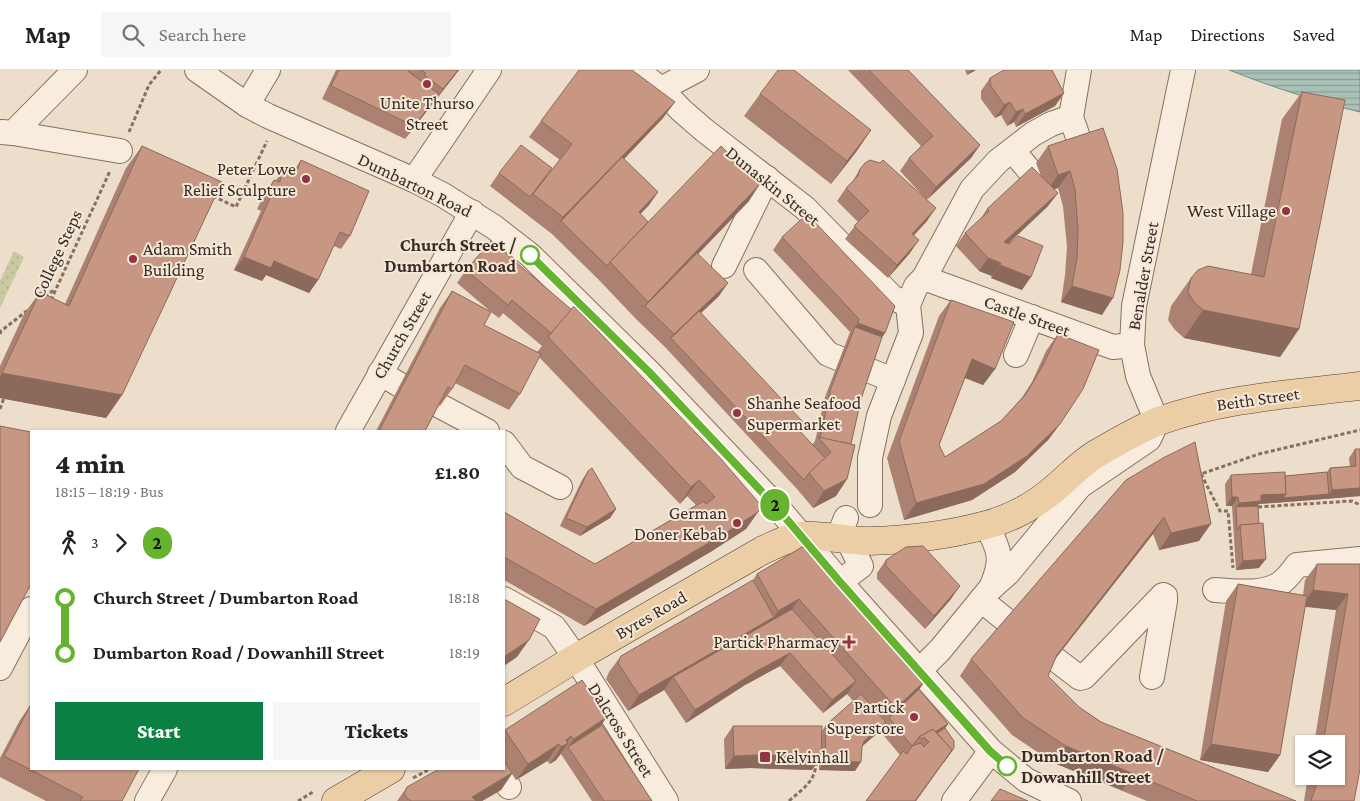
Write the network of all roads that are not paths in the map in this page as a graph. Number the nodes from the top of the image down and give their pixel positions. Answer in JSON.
{"nodes":[{"id":1,"x":74,"y":70,"type":"edge"},
{"id":2,"x":197,"y":70,"type":"edge"},
{"id":3,"x":268,"y":70,"type":"edge"},
{"id":4,"x":489,"y":70,"type":"edge"},
{"id":5,"x":636,"y":70,"type":"edge"},
{"id":6,"x":697,"y":70,"type":"edge"},
{"id":7,"x":1079,"y":70,"type":"edge"},
{"id":8,"x":1183,"y":70,"type":"edge"},
{"id":9,"x":661,"y":89,"type":"junction"},
{"id":10,"x":247,"y":104,"type":"junction"},
{"id":11,"x":1072,"y":117,"type":"junction"},
{"id":12,"x":6,"y":133,"type":"edge"},
{"id":13,"x":1079,"y":140,"type":"edge"},
{"id":14,"x":120,"y":151,"type":"road end"},
{"id":15,"x":1013,"y":151,"type":"junction"},
{"id":16,"x":767,"y":178,"type":"junction"},
{"id":17,"x":414,"y":180,"type":"junction"},
{"id":18,"x":1040,"y":184,"type":"edge"},
{"id":19,"x":472,"y":212,"type":"junction"},
{"id":20,"x":724,"y":266,"type":"dead end"},
{"id":21,"x":756,"y":270,"type":"dead end"},
{"id":22,"x":924,"y":278,"type":"junction"},
{"id":23,"x":908,"y":305,"type":"junction"},
{"id":24,"x":1032,"y":317,"type":"junction"},
{"id":25,"x":1132,"y":346,"type":"junction"},
{"id":26,"x":1016,"y":355,"type":"dead end"},
{"id":27,"x":380,"y":374,"type":"junction"},
{"id":28,"x":893,"y":380,"type":"junction"},
{"id":29,"x":400,"y":384,"type":"dead end"},
{"id":30,"x":1360,"y":386,"type":"edge"},
{"id":31,"x":440,"y":406,"type":"edge"},
{"id":32,"x":1157,"y":422,"type":"junction"},
{"id":33,"x":349,"y":430,"type":"edge"},
{"id":34,"x":486,"y":430,"type":"edge"},
{"id":35,"x":505,"y":444,"type":"edge"},
{"id":36,"x":560,"y":486,"type":"dead end"},
{"id":37,"x":870,"y":505,"type":"dead end"},
{"id":38,"x":986,"y":525,"type":"junction"},
{"id":39,"x":847,"y":529,"type":"junction"},
{"id":40,"x":802,"y":536,"type":"junction"},
{"id":41,"x":1360,"y":559,"type":"edge"},
{"id":42,"x":840,"y":582,"type":"junction"},
{"id":43,"x":1215,"y":590,"type":"dead end"},
{"id":44,"x":986,"y":595,"type":"junction"},
{"id":45,"x":819,"y":597,"type":"edge"},
{"id":46,"x":505,"y":600,"type":"edge"},
{"id":47,"x":30,"y":611,"type":"edge"},
{"id":48,"x":1007,"y":621,"type":"edge"},
{"id":49,"x":576,"y":658,"type":"junction"},
{"id":50,"x":1055,"y":659,"type":"edge"},
{"id":51,"x":0,"y":668,"type":"edge"},
{"id":52,"x":920,"y":670,"type":"junction"},
{"id":53,"x":1152,"y":677,"type":"dead end"},
{"id":54,"x":505,"y":701,"type":"edge"},
{"id":55,"x":990,"y":751,"type":"junction"},
{"id":56,"x":164,"y":770,"type":"edge"},
{"id":57,"x":389,"y":770,"type":"edge"},
{"id":58,"x":339,"y":800,"type":"edge"},
{"id":59,"x":147,"y":801,"type":"edge"},
{"id":60,"x":666,"y":801,"type":"edge"},
{"id":61,"x":954,"y":801,"type":"edge"},
{"id":62,"x":1069,"y":801,"type":"edge"}],
"edges":[{"from":1,"to":12,"type":"street"},
{"from":2,"to":10,"type":"street","name":"Dumbarton Road"},
{"from":3,"to":10,"type":"street"},
{"from":4,"to":17,"type":"street"},
{"from":5,"to":9,"type":"street","name":"Dunaskin Street"},
{"from":6,"to":9,"type":"street"},
{"from":7,"to":11,"type":"street"},
{"from":8,"to":25,"type":"street","name":"Benalder Street"},
{"from":9,"to":16,"type":"street","name":"Dunaskin Street"},
{"from":10,"to":17,"type":"street","name":"Dumbarton Road"},
{"from":11,"to":13,"type":"street"},
{"from":11,"to":15,"type":"street"},
{"from":12,"to":14,"type":"street"},
{"from":15,"to":18,"type":"street"},
{"from":15,"to":22,"type":"street"},
{"from":16,"to":20,"type":"street"},
{"from":16,"to":23,"type":"street","name":"Dunaskin Street"},
{"from":17,"to":19,"type":"street","name":"Dumbarton Road"},
{"from":19,"to":27,"type":"street","name":"Church Street"},
{"from":19,"to":40,"type":"street","name":"Dumbarton Road"},
{"from":21,"to":28,"type":"street"},
{"from":22,"to":23,"type":"street"},
{"from":22,"to":24,"type":"street","name":"Castle Street"},
{"from":23,"to":28,"type":"street"},
{"from":24,"to":25,"type":"street","name":"Castle Street"},
{"from":24,"to":26,"type":"street"},
{"from":25,"to":32,"type":"street","name":"Benalder Street"},
{"from":27,"to":29,"type":"street"},
{"from":27,"to":33,"type":"street","name":"Church Street"},
{"from":28,"to":37,"type":"street"},
{"from":30,"to":32,"type":"main road","name":"Beith Street"},
{"from":31,"to":34,"type":"street"},
{"from":32,"to":38,"type":"main road","name":"Beith Street"},
{"from":32,"to":44,"type":"street"},
{"from":35,"to":36,"type":"street"},
{"from":38,"to":39,"type":"main road","name":"Beith Street"},
{"from":38,"to":44,"type":"street"},
{"from":39,"to":40,"type":"main road","name":"Beith Street"},
{"from":39,"to":42,"type":"street"},
{"from":40,"to":42,"type":"street","name":"Dumbarton Road"},
{"from":40,"to":49,"type":"main road","name":"Byres Road"},
{"from":41,"to":43,"type":"street"},
{"from":42,"to":45,"type":"street"},
{"from":42,"to":52,"type":"street","name":"Dumbarton Road"},
{"from":44,"to":48,"type":"street"},
{"from":44,"to":52,"type":"street"},
{"from":46,"to":49,"type":"street","name":"Dalcross Street"},
{"from":47,"to":51,"type":"street"},
{"from":49,"to":54,"type":"main road","name":"Byres Road"},
{"from":49,"to":60,"type":"street","name":"Dalcross Street"},
{"from":50,"to":53,"type":"street"},
{"from":52,"to":55,"type":"street","name":"Dumbarton Road"},
{"from":55,"to":61,"type":"street"},
{"from":55,"to":62,"type":"street","name":"Dumbarton Road"},
{"from":56,"to":59,"type":"street"},
{"from":57,"to":58,"type":"main road"}]}
